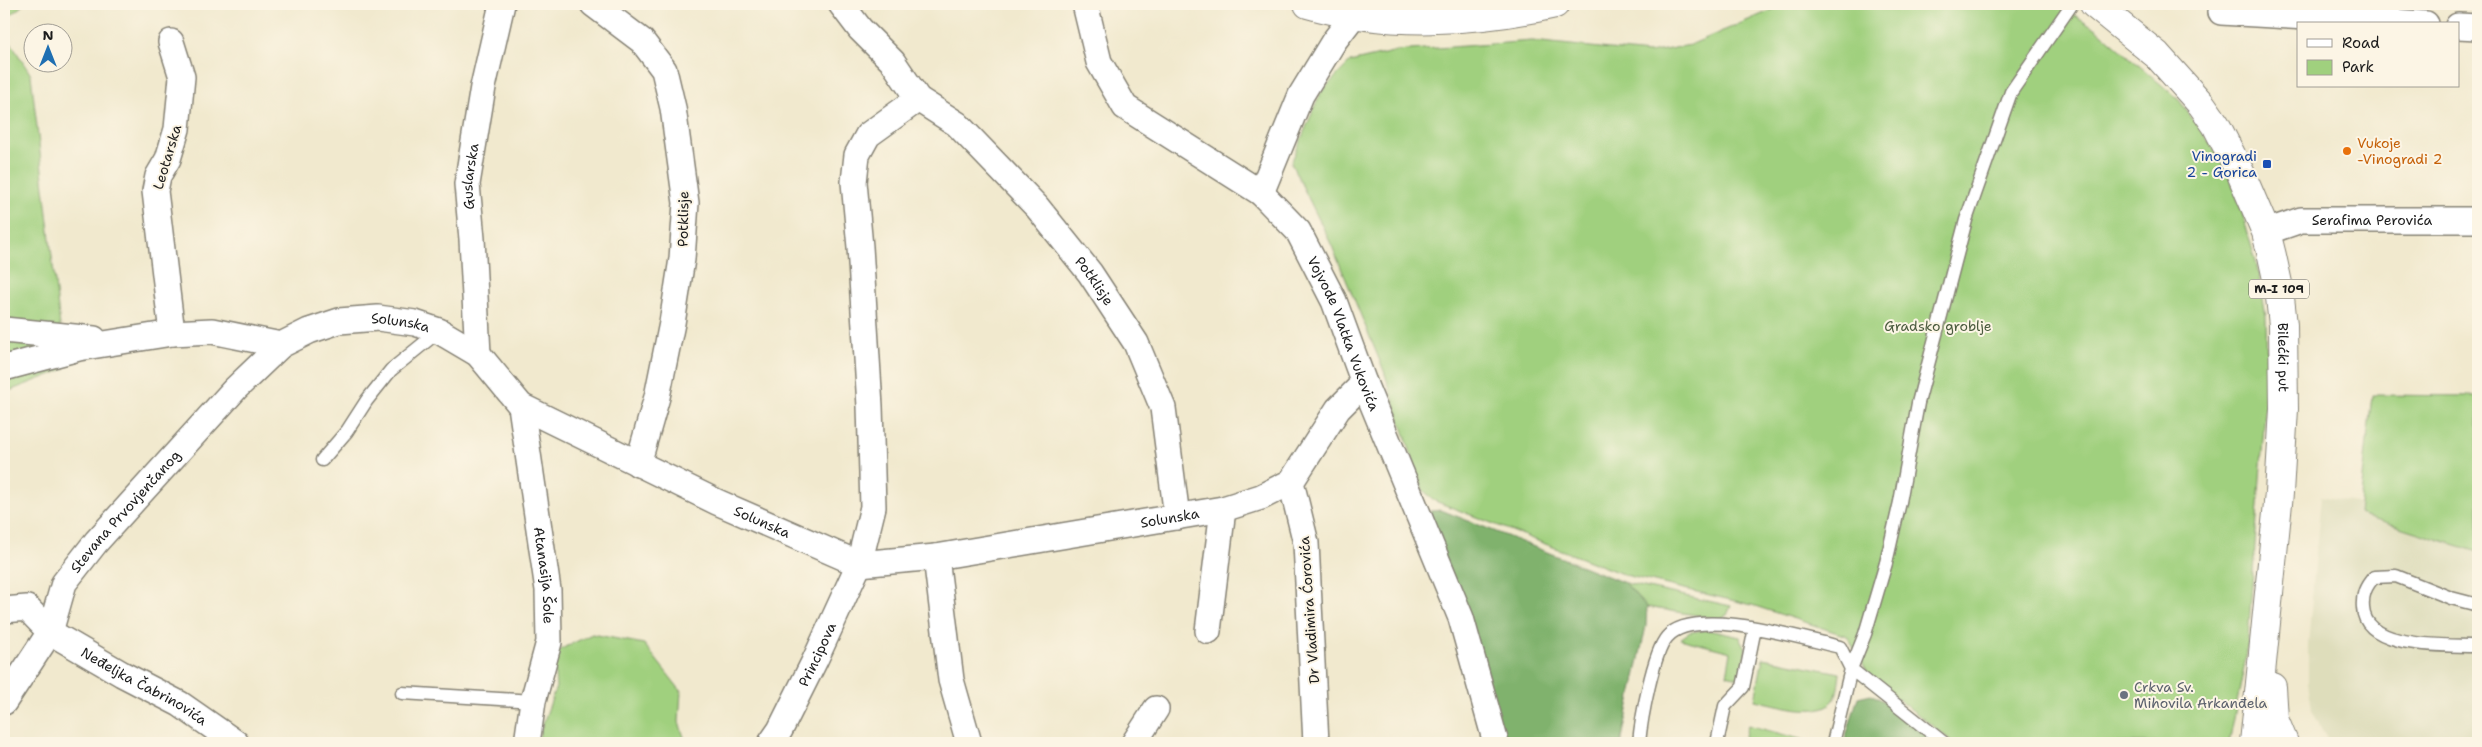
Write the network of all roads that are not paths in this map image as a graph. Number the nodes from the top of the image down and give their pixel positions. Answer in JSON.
{"nodes":[{"id":1,"x":502,"y":4,"type":"edge"},
{"id":2,"x":593,"y":4,"type":"edge"},
{"id":3,"x":841,"y":4,"type":"edge"},
{"id":4,"x":1085,"y":4,"type":"edge"},
{"id":5,"x":1308,"y":4,"type":"edge"},
{"id":6,"x":1555,"y":4,"type":"edge"},
{"id":7,"x":2072,"y":4,"type":"edge"},
{"id":8,"x":2094,"y":4,"type":"edge"},
{"id":9,"x":2221,"y":12,"type":"dead end"},
{"id":10,"x":1354,"y":15,"type":"junction"},
{"id":11,"x":2392,"y":22,"type":"edge"},
{"id":12,"x":2460,"y":26,"type":"edge"},
{"id":13,"x":2478,"y":27,"type":"edge"},
{"id":14,"x":171,"y":42,"type":"dead end"},
{"id":15,"x":918,"y":99,"type":"junction"},
{"id":16,"x":1261,"y":193,"type":"junction"},
{"id":17,"x":2478,"y":220,"type":"edge"},
{"id":18,"x":2266,"y":232,"type":"junction"},
{"id":19,"x":4,"y":330,"type":"edge"},
{"id":20,"x":438,"y":331,"type":"junction"},
{"id":21,"x":172,"y":333,"type":"junction"},
{"id":22,"x":126,"y":342,"type":"junction"},
{"id":23,"x":281,"y":345,"type":"junction"},
{"id":24,"x":478,"y":354,"type":"junction"},
{"id":25,"x":4,"y":368,"type":"edge"},
{"id":26,"x":1364,"y":383,"type":"junction"},
{"id":27,"x":521,"y":406,"type":"junction"},
{"id":28,"x":322,"y":460,"type":"dead end"},
{"id":29,"x":638,"y":464,"type":"junction"},
{"id":30,"x":1291,"y":482,"type":"junction"},
{"id":31,"x":1223,"y":509,"type":"junction"},
{"id":32,"x":1176,"y":517,"type":"junction"},
{"id":33,"x":936,"y":557,"type":"junction"},
{"id":34,"x":859,"y":564,"type":"junction"},
{"id":35,"x":2478,"y":605,"type":"edge"},
{"id":36,"x":4,"y":610,"type":"edge"},
{"id":37,"x":1756,"y":628,"type":"junction"},
{"id":38,"x":1208,"y":631,"type":"dead end"},
{"id":39,"x":50,"y":632,"type":"junction"},
{"id":40,"x":2264,"y":639,"type":"junction"},
{"id":41,"x":2470,"y":646,"type":"dead end"},
{"id":42,"x":1851,"y":669,"type":"junction"},
{"id":43,"x":402,"y":693,"type":"dead end"},
{"id":44,"x":533,"y":701,"type":"junction"},
{"id":45,"x":4,"y":702,"type":"edge"},
{"id":46,"x":1156,"y":709,"type":"dead end"},
{"id":47,"x":236,"y":743,"type":"edge"},
{"id":48,"x":527,"y":743,"type":"edge"},
{"id":49,"x":771,"y":743,"type":"edge"},
{"id":50,"x":969,"y":743,"type":"edge"},
{"id":51,"x":1134,"y":743,"type":"edge"},
{"id":52,"x":1316,"y":743,"type":"edge"},
{"id":53,"x":1496,"y":743,"type":"edge"},
{"id":54,"x":1639,"y":743,"type":"edge"},
{"id":55,"x":1717,"y":743,"type":"edge"},
{"id":56,"x":1833,"y":743,"type":"edge"},
{"id":57,"x":1944,"y":743,"type":"edge"},
{"id":58,"x":2254,"y":743,"type":"edge"},
{"id":59,"x":2284,"y":743,"type":"edge"}],
"edges":[{"from":1,"to":24,"type":"street","name":"Guslarska"},
{"from":2,"to":29,"type":"street","name":"Potklisje"},
{"from":3,"to":15,"type":"street","name":"Potklisje"},
{"from":4,"to":16,"type":"street","name":"Vojvode Vlatka Vukovića"},
{"from":5,"to":10,"type":"main road"},
{"from":6,"to":10,"type":"main road"},
{"from":7,"to":42,"type":"lane"},
{"from":8,"to":18,"type":"main road","name":"Bilećki put","number":"M-I 109"},
{"from":9,"to":11,"type":"street"},
{"from":10,"to":16,"type":"street"},
{"from":12,"to":13,"type":"street"},
{"from":14,"to":21,"type":"street","name":"Leotarska"},
{"from":15,"to":32,"type":"street","name":"Potklisje"},
{"from":15,"to":34,"type":"street"},
{"from":16,"to":26,"type":"street","name":"Vojvode Vlatka Vukovića"},
{"from":17,"to":18,"type":"street","name":"Serafima Perovića"},
{"from":18,"to":40,"type":"main road","name":"Bilećki put","number":"M-I 109"},
{"from":19,"to":22,"type":"street"},
{"from":20,"to":23,"type":"street","name":"Solunska"},
{"from":20,"to":24,"type":"street","name":"Solunska"},
{"from":20,"to":28,"type":"lane"},
{"from":21,"to":22,"type":"street"},
{"from":21,"to":23,"type":"street"},
{"from":22,"to":25,"type":"street"},
{"from":23,"to":39,"type":"street","name":"Stevana Prvovjenčanog"},
{"from":24,"to":27,"type":"street","name":"Solunska"},
{"from":26,"to":30,"type":"street"},
{"from":26,"to":53,"type":"street","name":"Vojvode Vlatka Vukovića"},
{"from":27,"to":29,"type":"street","name":"Solunska"},
{"from":27,"to":44,"type":"street","name":"Atanasija Šole"},
{"from":29,"to":34,"type":"street","name":"Solunska"},
{"from":30,"to":31,"type":"street","name":"Solunska"},
{"from":30,"to":52,"type":"street","name":"Dr Vladimira Ćorovića"},
{"from":31,"to":32,"type":"street","name":"Solunska"},
{"from":31,"to":38,"type":"street"},
{"from":32,"to":33,"type":"street","name":"Solunska"},
{"from":33,"to":34,"type":"street","name":"Solunska"},
{"from":33,"to":50,"type":"street"},
{"from":34,"to":49,"type":"street","name":"Principova"},
{"from":35,"to":41,"type":"lane"},
{"from":36,"to":39,"type":"street","name":"Neđeljka Čabrinovića"},
{"from":37,"to":42,"type":"lane"},
{"from":37,"to":54,"type":"lane"},
{"from":37,"to":55,"type":"lane"},
{"from":39,"to":45,"type":"street","name":"Stevana Prvovjenčanog"},
{"from":39,"to":47,"type":"street","name":"Neđeljka Čabrinovića"},
{"from":40,"to":58,"type":"main road","name":"Bilećki put","number":"M-I 109"},
{"from":40,"to":59,"type":"main road"},
{"from":42,"to":56,"type":"lane"},
{"from":42,"to":57,"type":"lane"},
{"from":43,"to":44,"type":"lane"},
{"from":44,"to":48,"type":"street","name":"Atanasija Šole"},
{"from":46,"to":51,"type":"street"}]}
